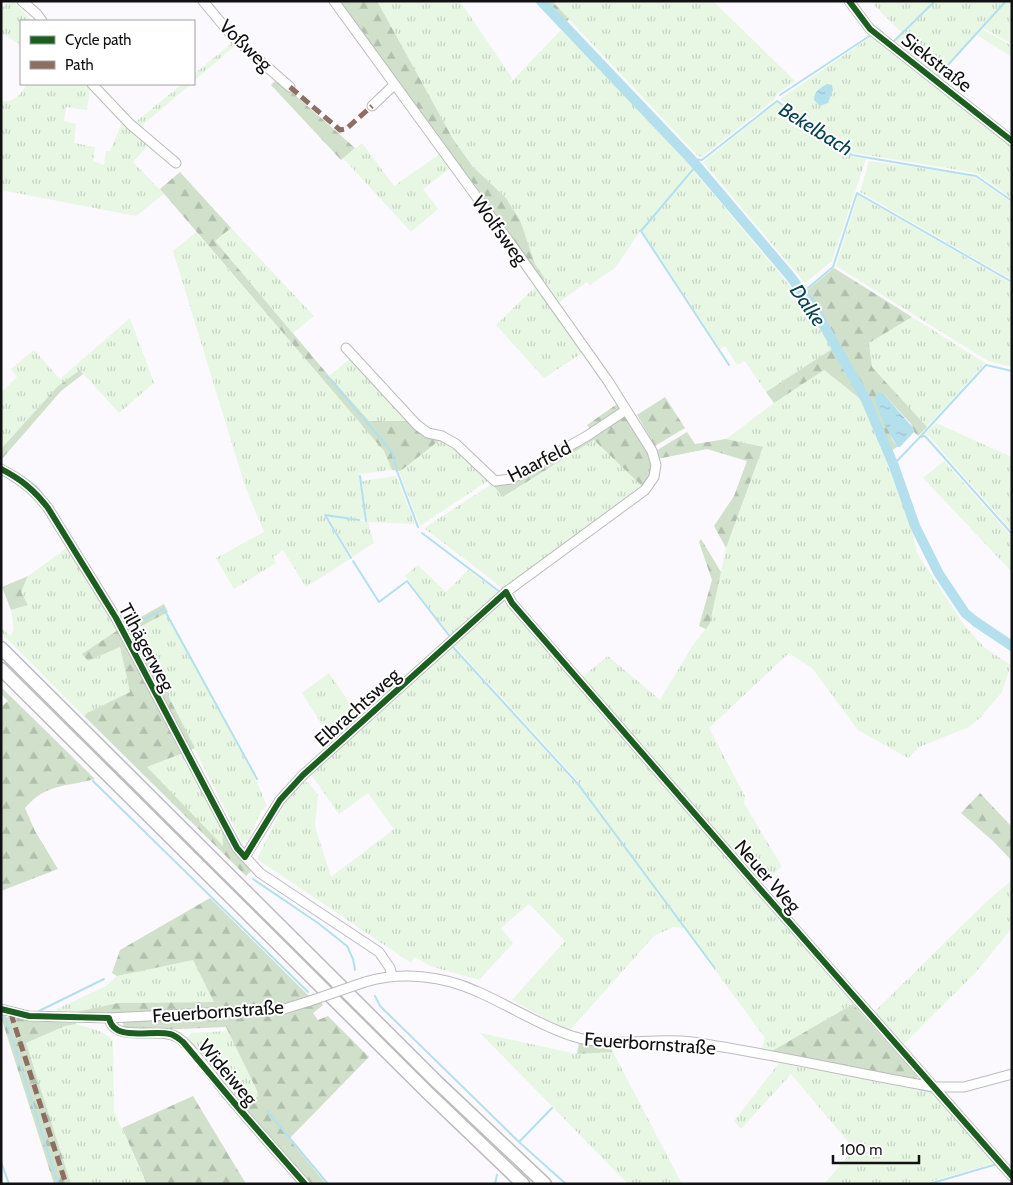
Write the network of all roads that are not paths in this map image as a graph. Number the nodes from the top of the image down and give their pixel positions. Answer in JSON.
{"nodes":[{"id":1,"x":22,"y":1,"type":"edge"},
{"id":2,"x":203,"y":1,"type":"edge"},
{"id":3,"x":334,"y":1,"type":"edge"},
{"id":4,"x":849,"y":1,"type":"edge"},
{"id":5,"x":41,"y":20,"type":"edge"},
{"id":6,"x":93,"y":85,"type":"edge"},
{"id":7,"x":394,"y":85,"type":"junction"},
{"id":8,"x":290,"y":87,"type":"dead end"},
{"id":9,"x":372,"y":106,"type":"dead end"},
{"id":10,"x":1012,"y":141,"type":"edge"},
{"id":11,"x":176,"y":163,"type":"dead end"},
{"id":12,"x":346,"y":348,"type":"dead end"},
{"id":13,"x":626,"y":410,"type":"junction"},
{"id":14,"x":656,"y":465,"type":"joint"},
{"id":15,"x":1,"y":469,"type":"edge"},
{"id":16,"x":506,"y":592,"type":"junction"},
{"id":17,"x":1,"y":648,"type":"edge"},
{"id":18,"x":1,"y":669,"type":"edge"},
{"id":19,"x":245,"y":857,"type":"junction"},
{"id":20,"x":392,"y":976,"type":"junction"},
{"id":21,"x":1,"y":1009,"type":"edge"},
{"id":22,"x":109,"y":1018,"type":"junction"},
{"id":23,"x":1012,"y":1074,"type":"edge"},
{"id":24,"x":934,"y":1088,"type":"junction"},
{"id":25,"x":1012,"y":1176,"type":"edge"},
{"id":26,"x":305,"y":1184,"type":"edge"},
{"id":27,"x":523,"y":1184,"type":"edge"},
{"id":28,"x":545,"y":1184,"type":"edge"}],
"edges":[{"from":1,"to":5,"type":"street"},
{"from":2,"to":8,"type":"street","name":"Voßweg"},
{"from":3,"to":7,"type":"street","name":"Wolfsweg"},
{"from":4,"to":10,"type":"street","name":"Siekstraße"},
{"from":6,"to":11,"type":"street"},
{"from":7,"to":9,"type":"street"},
{"from":7,"to":13,"type":"street","name":"Wolfsweg"},
{"from":12,"to":13,"type":"street","name":"Haarfeld"},
{"from":13,"to":14,"type":"street","name":"Wolfsweg"},
{"from":14,"to":16,"type":"street","name":"Elbrachtsweg"},
{"from":15,"to":19,"type":"street","name":"Tilhägerweg"},
{"from":16,"to":19,"type":"street","name":"Elbrachtsweg"},
{"from":16,"to":24,"type":"street","name":"Neuer Weg"},
{"from":17,"to":28,"type":"highway"},
{"from":18,"to":27,"type":"highway"},
{"from":19,"to":20,"type":"street","name":"Tilhägerweg"},
{"from":20,"to":22,"type":"street","name":"Feuerbornstraße","bridge":true},
{"from":20,"to":24,"type":"street","name":"Feuerbornstraße"},
{"from":21,"to":22,"type":"street","name":"Feuerbornstraße"},
{"from":22,"to":26,"type":"street","name":"Wideiweg"},
{"from":23,"to":24,"type":"street","name":"Feuerbornstraße"},
{"from":24,"to":25,"type":"street","name":"Neuer Weg"}]}
